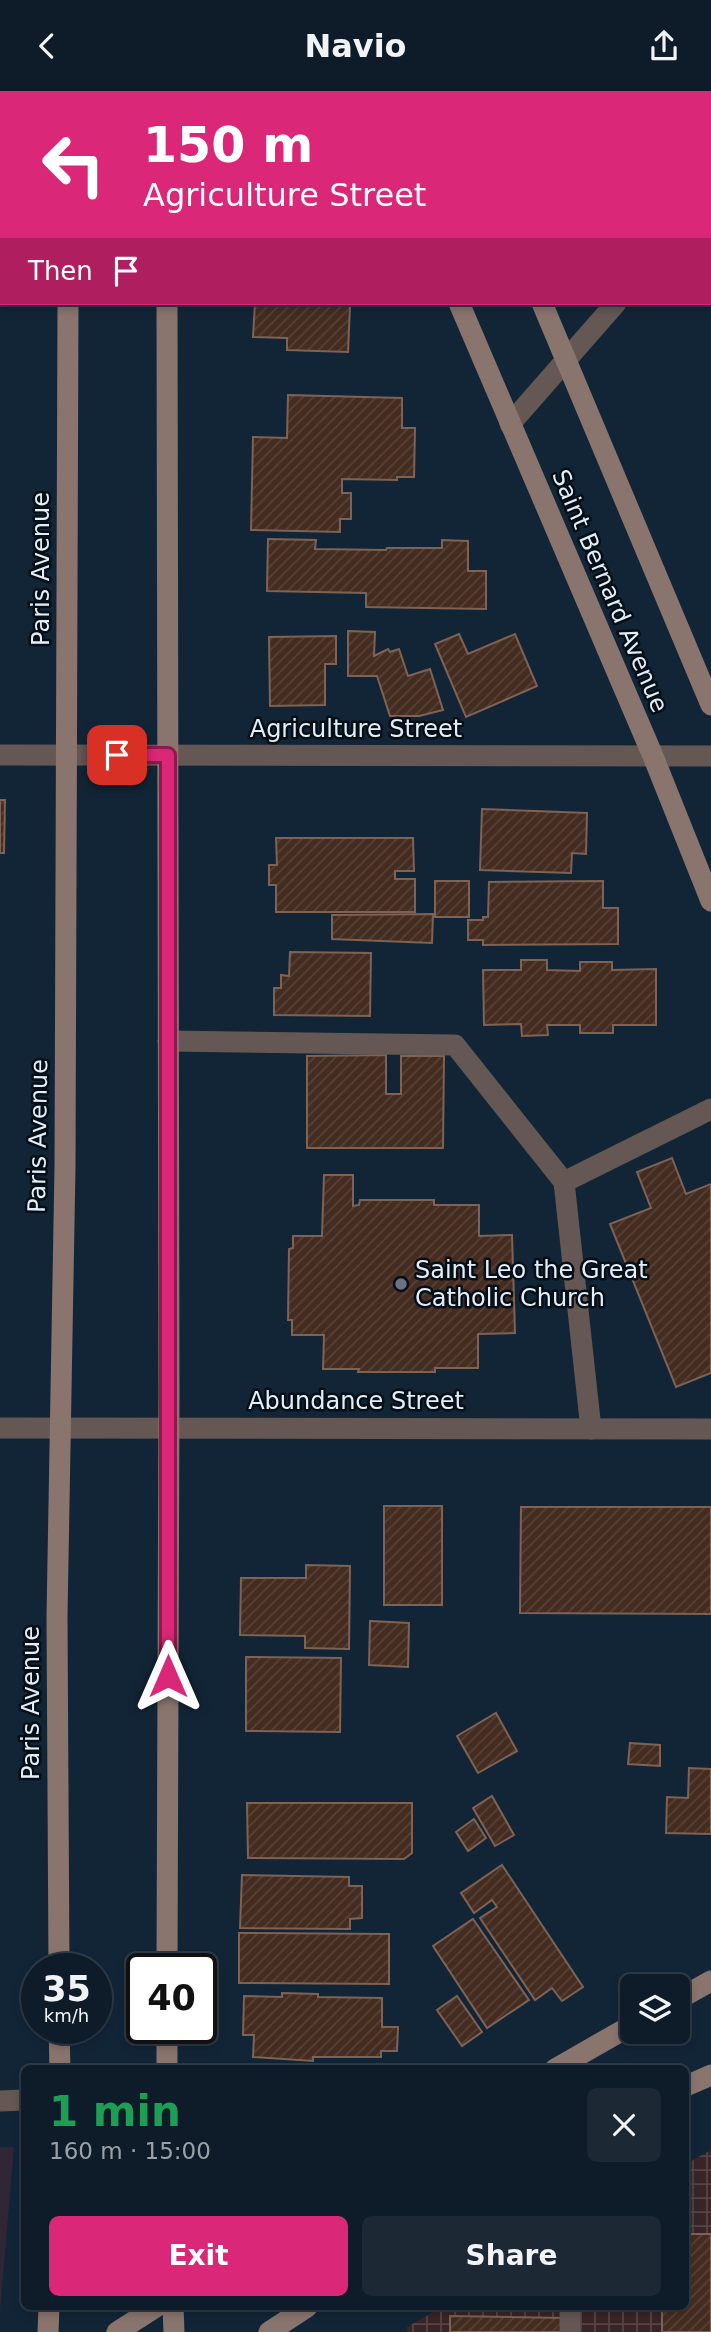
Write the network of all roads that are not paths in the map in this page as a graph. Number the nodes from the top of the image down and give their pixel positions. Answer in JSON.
{"nodes":[{"id":1,"x":68,"y":305,"type":"edge"},
{"id":2,"x":167,"y":305,"type":"edge"},
{"id":3,"x":459,"y":305,"type":"edge"},
{"id":4,"x":543,"y":305,"type":"edge"},
{"id":5,"x":614,"y":305,"type":"edge"},
{"id":6,"x":566,"y":358,"type":"junction"},
{"id":7,"x":510,"y":424,"type":"junction"},
{"id":8,"x":711,"y":705,"type":"edge"},
{"id":9,"x":0,"y":755,"type":"edge"},
{"id":10,"x":67,"y":755,"type":"junction"},
{"id":11,"x":168,"y":755,"type":"junction"},
{"id":12,"x":653,"y":756,"type":"junction"},
{"id":13,"x":711,"y":756,"type":"edge"},
{"id":14,"x":711,"y":901,"type":"edge"},
{"id":15,"x":169,"y":1041,"type":"junction"},
{"id":16,"x":711,"y":1109,"type":"edge"},
{"id":17,"x":564,"y":1182,"type":"junction"},
{"id":18,"x":0,"y":1427,"type":"edge"},
{"id":19,"x":60,"y":1428,"type":"junction"},
{"id":20,"x":169,"y":1428,"type":"junction"},
{"id":21,"x":591,"y":1429,"type":"junction"},
{"id":22,"x":711,"y":1429,"type":"edge"},
{"id":23,"x":59,"y":1953,"type":"edge"},
{"id":24,"x":167,"y":1953,"type":"edge"},
{"id":25,"x":711,"y":1981,"type":"edge"},
{"id":26,"x":690,"y":1993,"type":"edge"},
{"id":27,"x":620,"y":2032,"type":"edge"},
{"id":28,"x":59,"y":2044,"type":"edge"},
{"id":29,"x":167,"y":2044,"type":"edge"},
{"id":30,"x":60,"y":2065,"type":"edge"},
{"id":31,"x":167,"y":2065,"type":"edge"},
{"id":32,"x":562,"y":2065,"type":"edge"},
{"id":33,"x":711,"y":2075,"type":"edge"},
{"id":34,"x":689,"y":2085,"type":"edge"},
{"id":35,"x":0,"y":2101,"type":"edge"},
{"id":36,"x":21,"y":2101,"type":"edge"},
{"id":37,"x":50,"y":2310,"type":"edge"},
{"id":38,"x":151,"y":2310,"type":"edge"},
{"id":39,"x":173,"y":2310,"type":"edge"},
{"id":40,"x":303,"y":2310,"type":"edge"},
{"id":41,"x":570,"y":2310,"type":"edge"},
{"id":42,"x":272,"y":2331,"type":"edge"},
{"id":43,"x":48,"y":2332,"type":"edge"},
{"id":44,"x":117,"y":2332,"type":"edge"},
{"id":45,"x":174,"y":2332,"type":"edge"},
{"id":46,"x":570,"y":2332,"type":"edge"}],
"edges":[{"from":1,"to":10,"type":"street","name":"Paris Avenue"},
{"from":2,"to":11,"type":"street"},
{"from":3,"to":7,"type":"street","name":"Saint Bernard Avenue"},
{"from":4,"to":6,"type":"street","name":"Saint Bernard Avenue"},
{"from":5,"to":6,"type":"street"},
{"from":6,"to":7,"type":"street"},
{"from":6,"to":8,"type":"street","name":"Saint Bernard Avenue"},
{"from":7,"to":12,"type":"street","name":"Saint Bernard Avenue"},
{"from":9,"to":10,"type":"street","name":"Agriculture Street"},
{"from":10,"to":11,"type":"street","name":"Agriculture Street"},
{"from":10,"to":19,"type":"street","name":"Paris Avenue"},
{"from":11,"to":12,"type":"street","name":"Agriculture Street"},
{"from":11,"to":15,"type":"street"},
{"from":12,"to":13,"type":"street","name":"Agriculture Street"},
{"from":12,"to":14,"type":"street","name":"Saint Bernard Avenue"},
{"from":15,"to":17,"type":"street"},
{"from":15,"to":20,"type":"street"},
{"from":16,"to":17,"type":"street"},
{"from":17,"to":21,"type":"street"},
{"from":18,"to":19,"type":"street","name":"Abundance Street"},
{"from":19,"to":20,"type":"street","name":"Abundance Street"},
{"from":19,"to":23,"type":"street","name":"Paris Avenue"},
{"from":20,"to":21,"type":"street","name":"Abundance Street"},
{"from":20,"to":24,"type":"street"},
{"from":21,"to":22,"type":"street","name":"Abundance Street"},
{"from":25,"to":26,"type":"street"},
{"from":27,"to":32,"type":"street"},
{"from":28,"to":30,"type":"street"},
{"from":29,"to":31,"type":"street"},
{"from":33,"to":34,"type":"street"},
{"from":35,"to":36,"type":"street"},
{"from":37,"to":43,"type":"street"},
{"from":38,"to":44,"type":"street"},
{"from":39,"to":45,"type":"street"},
{"from":40,"to":42,"type":"street"},
{"from":41,"to":46,"type":"street"}]}
